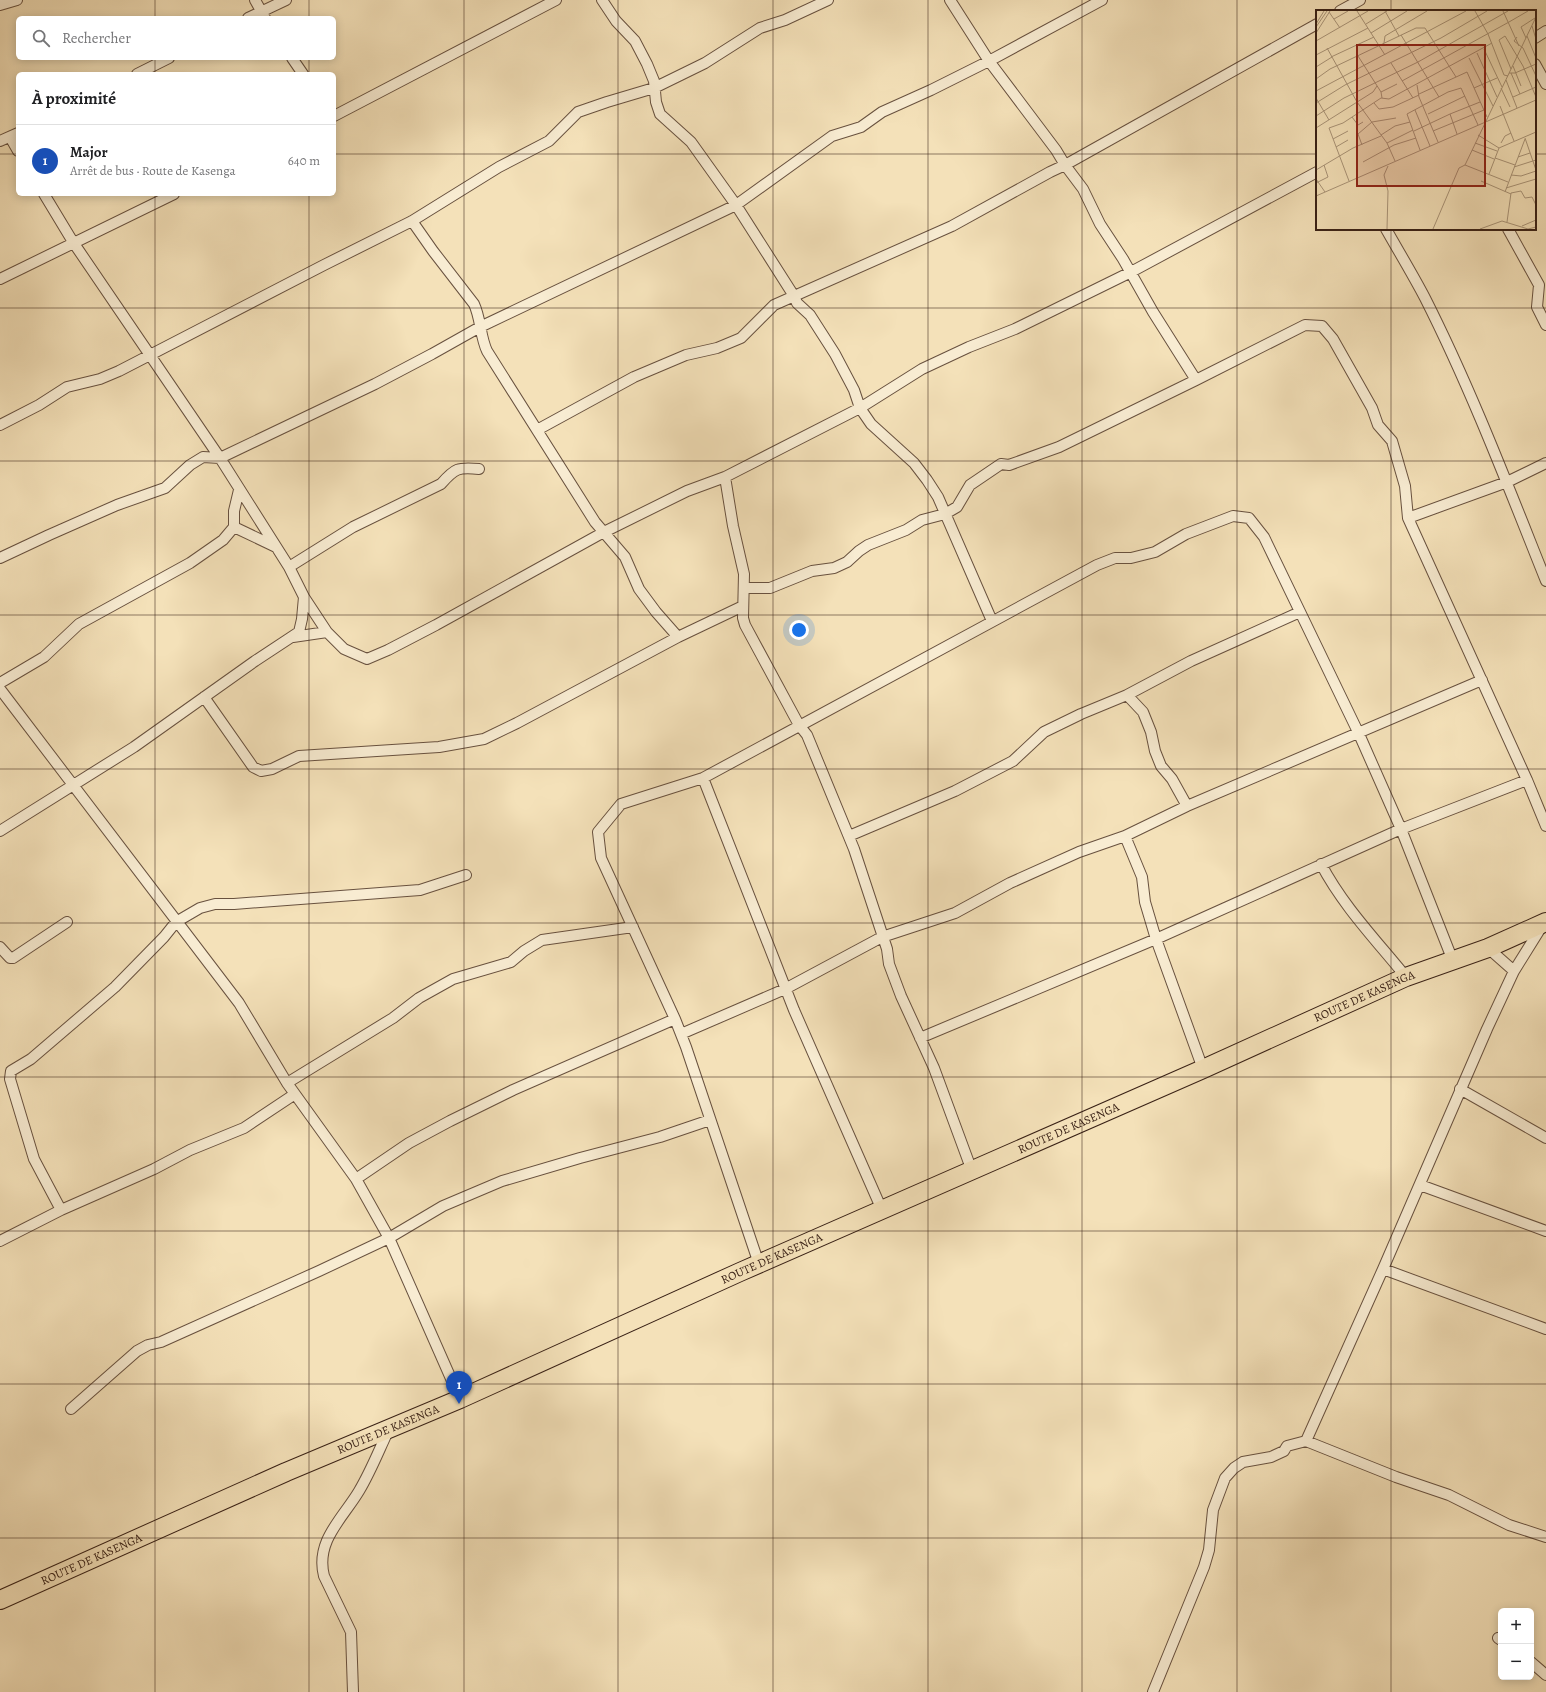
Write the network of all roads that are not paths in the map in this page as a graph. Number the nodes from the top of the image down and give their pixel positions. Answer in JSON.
{"nodes":[{"id":1,"x":17,"y":0,"type":"edge"},
{"id":2,"x":255,"y":0,"type":"edge"},
{"id":3,"x":286,"y":0,"type":"edge"},
{"id":4,"x":556,"y":0,"type":"edge"},
{"id":5,"x":602,"y":0,"type":"edge"},
{"id":6,"x":828,"y":0,"type":"edge"},
{"id":7,"x":950,"y":0,"type":"edge"},
{"id":8,"x":1102,"y":0,"type":"edge"},
{"id":9,"x":1360,"y":0,"type":"edge"},
{"id":10,"x":0,"y":5,"type":"edge"},
{"id":11,"x":1342,"y":10,"type":"edge"},
{"id":12,"x":263,"y":15,"type":"edge"},
{"id":13,"x":1316,"y":25,"type":"edge"},
{"id":14,"x":1546,"y":31,"type":"edge"},
{"id":15,"x":1536,"y":37,"type":"edge"},
{"id":16,"x":165,"y":60,"type":"edge"},
{"id":17,"x":293,"y":60,"type":"edge"},
{"id":18,"x":989,"y":61,"type":"junction"},
{"id":19,"x":1536,"y":66,"type":"edge"},
{"id":20,"x":141,"y":72,"type":"edge"},
{"id":21,"x":302,"y":72,"type":"edge"},
{"id":22,"x":1546,"y":84,"type":"edge"},
{"id":23,"x":654,"y":88,"type":"junction"},
{"id":24,"x":336,"y":115,"type":"edge"},
{"id":25,"x":14,"y":135,"type":"edge"},
{"id":26,"x":0,"y":141,"type":"edge"},
{"id":27,"x":1065,"y":166,"type":"junction"},
{"id":28,"x":1316,"y":173,"type":"edge"},
{"id":29,"x":45,"y":196,"type":"edge"},
{"id":30,"x":170,"y":196,"type":"edge"},
{"id":31,"x":736,"y":205,"type":"junction"},
{"id":32,"x":412,"y":221,"type":"junction"},
{"id":33,"x":1387,"y":230,"type":"edge"},
{"id":34,"x":1509,"y":230,"type":"edge"},
{"id":35,"x":73,"y":242,"type":"junction"},
{"id":36,"x":1131,"y":272,"type":"junction"},
{"id":37,"x":0,"y":279,"type":"edge"},
{"id":38,"x":794,"y":296,"type":"junction"},
{"id":39,"x":1546,"y":325,"type":"edge"},
{"id":40,"x":480,"y":327,"type":"junction"},
{"id":41,"x":150,"y":354,"type":"junction"},
{"id":42,"x":1196,"y":380,"type":"junction"},
{"id":43,"x":860,"y":408,"type":"junction"},
{"id":44,"x":0,"y":425,"type":"edge"},
{"id":45,"x":537,"y":430,"type":"junction"},
{"id":46,"x":220,"y":458,"type":"junction"},
{"id":47,"x":1546,"y":464,"type":"edge"},
{"id":48,"x":479,"y":469,"type":"dead end"},
{"id":49,"x":725,"y":477,"type":"junction"},
{"id":50,"x":1507,"y":482,"type":"junction"},
{"id":51,"x":239,"y":490,"type":"junction"},
{"id":52,"x":945,"y":514,"type":"junction"},
{"id":53,"x":1408,"y":518,"type":"junction"},
{"id":54,"x":234,"y":528,"type":"junction"},
{"id":55,"x":604,"y":532,"type":"junction"},
{"id":56,"x":278,"y":549,"type":"junction"},
{"id":57,"x":0,"y":558,"type":"edge"},
{"id":58,"x":289,"y":567,"type":"junction"},
{"id":59,"x":1546,"y":581,"type":"edge"},
{"id":60,"x":744,"y":588,"type":"junction"},
{"id":61,"x":304,"y":597,"type":"junction"},
{"id":62,"x":743,"y":606,"type":"junction"},
{"id":63,"x":1300,"y":612,"type":"junction"},
{"id":64,"x":992,"y":621,"type":"junction"},
{"id":65,"x":327,"y":632,"type":"junction"},
{"id":66,"x":678,"y":637,"type":"junction"},
{"id":67,"x":291,"y":638,"type":"junction"},
{"id":68,"x":1482,"y":680,"type":"junction"},
{"id":69,"x":0,"y":683,"type":"edge"},
{"id":70,"x":0,"y":689,"type":"edge"},
{"id":71,"x":1127,"y":696,"type":"junction"},
{"id":72,"x":204,"y":697,"type":"junction"},
{"id":73,"x":799,"y":725,"type":"junction"},
{"id":74,"x":1359,"y":734,"type":"junction"},
{"id":75,"x":703,"y":778,"type":"junction"},
{"id":76,"x":1527,"y":780,"type":"junction"},
{"id":77,"x":72,"y":786,"type":"junction"},
{"id":78,"x":1187,"y":806,"type":"junction"},
{"id":79,"x":1546,"y":826,"type":"edge"},
{"id":80,"x":1401,"y":829,"type":"junction"},
{"id":81,"x":0,"y":832,"type":"edge"},
{"id":82,"x":849,"y":836,"type":"junction"},
{"id":83,"x":1125,"y":836,"type":"junction"},
{"id":84,"x":1321,"y":864,"type":"junction"},
{"id":85,"x":466,"y":875,"type":"dead end"},
{"id":86,"x":1545,"y":921,"type":"edge"},
{"id":87,"x":67,"y":922,"type":"dead end"},
{"id":88,"x":176,"y":922,"type":"junction"},
{"id":89,"x":633,"y":927,"type":"junction"},
{"id":90,"x":882,"y":937,"type":"junction"},
{"id":91,"x":1156,"y":939,"type":"junction"},
{"id":92,"x":0,"y":947,"type":"edge"},
{"id":93,"x":1488,"y":948,"type":"junction"},
{"id":94,"x":1453,"y":961,"type":"junction"},
{"id":95,"x":1514,"y":971,"type":"junction"},
{"id":96,"x":1406,"y":977,"type":"junction"},
{"id":97,"x":785,"y":989,"type":"junction"},
{"id":98,"x":675,"y":1019,"type":"junction"},
{"id":99,"x":680,"y":1034,"type":"junction"},
{"id":100,"x":920,"y":1038,"type":"junction"},
{"id":101,"x":1203,"y":1069,"type":"junction"},
{"id":102,"x":287,"y":1083,"type":"junction"},
{"id":103,"x":1460,"y":1089,"type":"junction"},
{"id":104,"x":295,"y":1094,"type":"junction"},
{"id":105,"x":710,"y":1120,"type":"junction"},
{"id":106,"x":1546,"y":1138,"type":"edge"},
{"id":107,"x":972,"y":1171,"type":"junction"},
{"id":108,"x":356,"y":1178,"type":"junction"},
{"id":109,"x":1420,"y":1185,"type":"junction"},
{"id":110,"x":61,"y":1210,"type":"junction"},
{"id":111,"x":882,"y":1210,"type":"junction"},
{"id":112,"x":1546,"y":1231,"type":"edge"},
{"id":113,"x":389,"y":1238,"type":"junction"},
{"id":114,"x":0,"y":1242,"type":"edge"},
{"id":115,"x":759,"y":1264,"type":"junction"},
{"id":116,"x":1383,"y":1269,"type":"junction"},
{"id":117,"x":1546,"y":1329,"type":"edge"},
{"id":118,"x":460,"y":1398,"type":"junction"},
{"id":119,"x":71,"y":1409,"type":"dead end"},
{"id":120,"x":390,"y":1428,"type":"junction"},
{"id":121,"x":1306,"y":1441,"type":"junction"},
{"id":122,"x":1546,"y":1537,"type":"edge"},
{"id":123,"x":0,"y":1600,"type":"edge"},
{"id":124,"x":1534,"y":1665,"type":"edge"},
{"id":125,"x":1546,"y":1675,"type":"edge"},
{"id":126,"x":353,"y":1692,"type":"edge"},
{"id":127,"x":1153,"y":1692,"type":"edge"}],
"edges":[{"from":1,"to":10,"type":"street"},
{"from":2,"to":12,"type":"street"},
{"from":3,"to":12,"type":"street"},
{"from":4,"to":24,"type":"street"},
{"from":5,"to":23,"type":"street"},
{"from":6,"to":23,"type":"street"},
{"from":7,"to":18,"type":"street"},
{"from":8,"to":18,"type":"street"},
{"from":9,"to":11,"type":"street"},
{"from":13,"to":27,"type":"street"},
{"from":14,"to":15,"type":"street"},
{"from":16,"to":20,"type":"street"},
{"from":17,"to":21,"type":"street"},
{"from":18,"to":27,"type":"street"},
{"from":18,"to":31,"type":"street"},
{"from":19,"to":22,"type":"street"},
{"from":23,"to":31,"type":"street"},
{"from":23,"to":32,"type":"street"},
{"from":25,"to":26,"type":"street"},
{"from":27,"to":36,"type":"street"},
{"from":27,"to":38,"type":"street"},
{"from":28,"to":36,"type":"street"},
{"from":29,"to":35,"type":"street"},
{"from":30,"to":35,"type":"street"},
{"from":31,"to":38,"type":"street"},
{"from":31,"to":40,"type":"street"},
{"from":32,"to":40,"type":"street"},
{"from":32,"to":41,"type":"street"},
{"from":33,"to":50,"type":"street"},
{"from":34,"to":39,"type":"street"},
{"from":35,"to":37,"type":"street"},
{"from":35,"to":41,"type":"street"},
{"from":36,"to":42,"type":"street"},
{"from":36,"to":43,"type":"street"},
{"from":38,"to":43,"type":"street"},
{"from":38,"to":45,"type":"street"},
{"from":40,"to":45,"type":"street"},
{"from":40,"to":46,"type":"street"},
{"from":41,"to":44,"type":"street"},
{"from":41,"to":46,"type":"street"},
{"from":42,"to":52,"type":"street"},
{"from":42,"to":53,"type":"street"},
{"from":43,"to":49,"type":"street"},
{"from":43,"to":52,"type":"street"},
{"from":45,"to":55,"type":"street"},
{"from":46,"to":51,"type":"street"},
{"from":46,"to":57,"type":"street"},
{"from":47,"to":50,"type":"street"},
{"from":48,"to":58,"type":"street"},
{"from":49,"to":55,"type":"street"},
{"from":49,"to":60,"type":"street"},
{"from":50,"to":53,"type":"street"},
{"from":50,"to":59,"type":"street"},
{"from":51,"to":54,"type":"street"},
{"from":51,"to":56,"type":"street"},
{"from":52,"to":60,"type":"street"},
{"from":52,"to":64,"type":"street"},
{"from":53,"to":68,"type":"street"},
{"from":54,"to":56,"type":"street"},
{"from":54,"to":69,"type":"street"},
{"from":55,"to":65,"type":"street"},
{"from":55,"to":66,"type":"street"},
{"from":56,"to":58,"type":"street"},
{"from":58,"to":61,"type":"street"},
{"from":60,"to":62,"type":"street"},
{"from":61,"to":65,"type":"street"},
{"from":61,"to":67,"type":"street"},
{"from":62,"to":66,"type":"street"},
{"from":62,"to":73,"type":"street"},
{"from":63,"to":64,"type":"street"},
{"from":63,"to":71,"type":"street"},
{"from":63,"to":74,"type":"street"},
{"from":64,"to":73,"type":"street"},
{"from":65,"to":67,"type":"street"},
{"from":66,"to":72,"type":"street"},
{"from":67,"to":72,"type":"street"},
{"from":68,"to":74,"type":"street"},
{"from":68,"to":76,"type":"street"},
{"from":70,"to":77,"type":"street"},
{"from":71,"to":78,"type":"street"},
{"from":71,"to":82,"type":"street"},
{"from":72,"to":77,"type":"street"},
{"from":73,"to":75,"type":"street"},
{"from":73,"to":82,"type":"street"},
{"from":74,"to":78,"type":"street"},
{"from":74,"to":80,"type":"street"},
{"from":75,"to":89,"type":"street"},
{"from":75,"to":97,"type":"street"},
{"from":76,"to":79,"type":"street"},
{"from":76,"to":80,"type":"street"},
{"from":77,"to":81,"type":"street"},
{"from":77,"to":88,"type":"street"},
{"from":78,"to":83,"type":"street"},
{"from":80,"to":84,"type":"street"},
{"from":80,"to":94,"type":"street"},
{"from":82,"to":90,"type":"street"},
{"from":83,"to":90,"type":"street"},
{"from":83,"to":91,"type":"street"},
{"from":84,"to":91,"type":"street"},
{"from":84,"to":96,"type":"street"},
{"from":85,"to":88,"type":"street"},
{"from":86,"to":93,"type":"highway","name":"ROUTE DE KASENGA"},
{"from":86,"to":95,"type":"street"},
{"from":87,"to":92,"type":"street"},
{"from":88,"to":102,"type":"street"},
{"from":88,"to":110,"type":"street"},
{"from":89,"to":98,"type":"street"},
{"from":89,"to":102,"type":"street"},
{"from":90,"to":97,"type":"street"},
{"from":90,"to":100,"type":"street"},
{"from":91,"to":100,"type":"street"},
{"from":91,"to":101,"type":"street"},
{"from":93,"to":94,"type":"highway","name":"ROUTE DE KASENGA"},
{"from":93,"to":95,"type":"street"},
{"from":94,"to":96,"type":"highway","name":"ROUTE DE KASENGA"},
{"from":95,"to":103,"type":"street"},
{"from":96,"to":101,"type":"highway","name":"ROUTE DE KASENGA"},
{"from":97,"to":99,"type":"street"},
{"from":97,"to":111,"type":"street"},
{"from":98,"to":99,"type":"street"},
{"from":98,"to":108,"type":"street"},
{"from":99,"to":105,"type":"street"},
{"from":100,"to":107,"type":"street"},
{"from":101,"to":107,"type":"highway","name":"ROUTE DE KASENGA"},
{"from":102,"to":104,"type":"street"},
{"from":103,"to":106,"type":"street"},
{"from":103,"to":109,"type":"street"},
{"from":104,"to":108,"type":"street"},
{"from":104,"to":110,"type":"street"},
{"from":105,"to":113,"type":"street"},
{"from":105,"to":115,"type":"street"},
{"from":107,"to":111,"type":"highway","name":"ROUTE DE KASENGA"},
{"from":108,"to":113,"type":"street"},
{"from":109,"to":112,"type":"street"},
{"from":109,"to":116,"type":"street"},
{"from":110,"to":114,"type":"street"},
{"from":111,"to":115,"type":"highway","name":"ROUTE DE KASENGA"},
{"from":113,"to":118,"type":"street"},
{"from":113,"to":119,"type":"street"},
{"from":115,"to":118,"type":"highway","name":"ROUTE DE KASENGA"},
{"from":116,"to":117,"type":"street"},
{"from":116,"to":121,"type":"street"},
{"from":118,"to":120,"type":"highway","name":"ROUTE DE KASENGA"},
{"from":120,"to":123,"type":"highway","name":"ROUTE DE KASENGA"},
{"from":120,"to":126,"type":"street"},
{"from":121,"to":122,"type":"street"},
{"from":121,"to":127,"type":"street"},
{"from":124,"to":125,"type":"street"}]}
